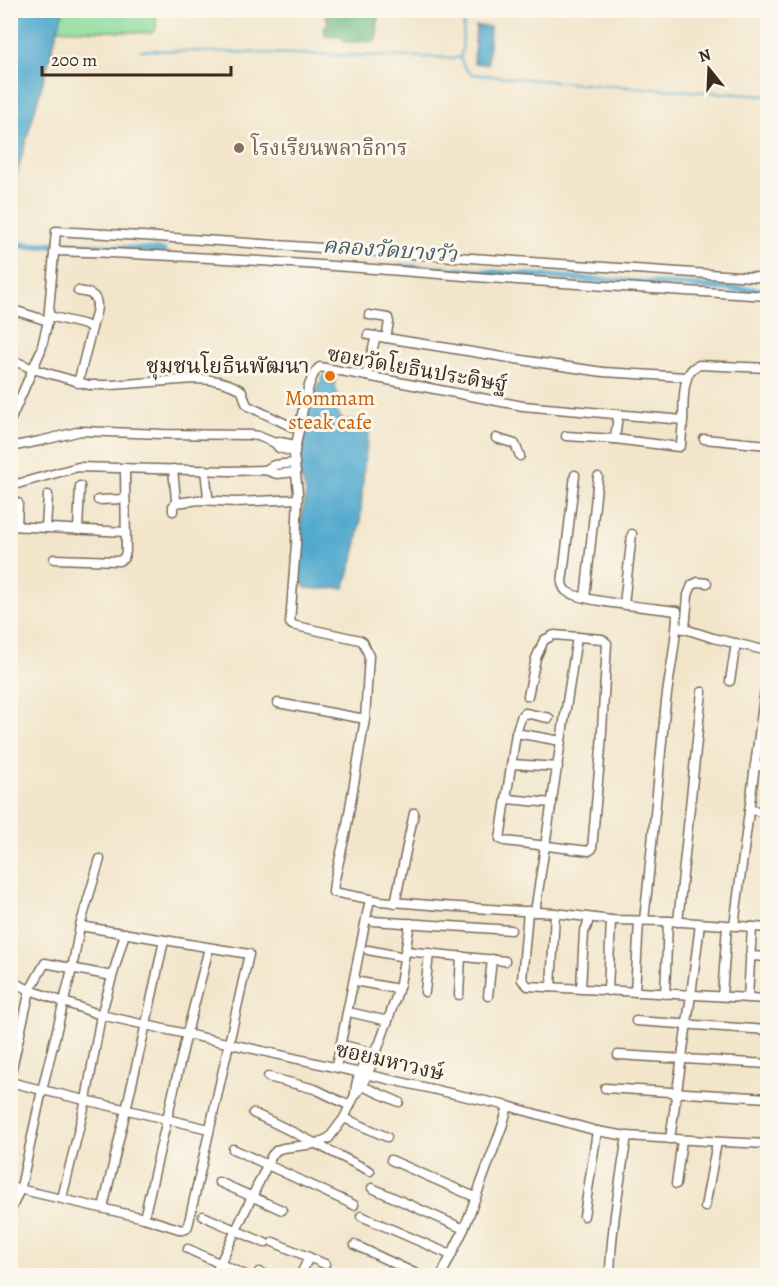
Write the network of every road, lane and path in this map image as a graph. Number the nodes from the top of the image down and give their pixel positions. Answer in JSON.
{"nodes":[{"id":1,"x":55,"y":249,"type":"junction"},
{"id":2,"x":768,"y":278,"type":"edge"},
{"id":3,"x":78,"y":291,"type":"dead end"},
{"id":4,"x":768,"y":296,"type":"edge"},
{"id":5,"x":10,"y":309,"type":"edge"},
{"id":6,"x":369,"y":315,"type":"dead end"},
{"id":7,"x":49,"y":319,"type":"junction"},
{"id":8,"x":92,"y":328,"type":"junction"},
{"id":9,"x":386,"y":338,"type":"junction"},
{"id":10,"x":10,"y":359,"type":"edge"},
{"id":11,"x":768,"y":368,"type":"edge"},
{"id":12,"x":33,"y":369,"type":"junction"},
{"id":13,"x":366,"y":376,"type":"junction"},
{"id":14,"x":686,"y":377,"type":"junction"},
{"id":15,"x":78,"y":383,"type":"junction"},
{"id":16,"x":618,"y":415,"type":"junction"},
{"id":17,"x":11,"y":419,"type":"edge"},
{"id":18,"x":683,"y":420,"type":"junction"},
{"id":19,"x":300,"y":430,"type":"junction"},
{"id":20,"x":566,"y":436,"type":"dead end"},
{"id":21,"x":496,"y":438,"type":"dead end"},
{"id":22,"x":615,"y":439,"type":"junction"},
{"id":23,"x":704,"y":439,"type":"dead end"},
{"id":24,"x":768,"y":445,"type":"edge"},
{"id":25,"x":10,"y":447,"type":"edge"},
{"id":26,"x":295,"y":449,"type":"junction"},
{"id":27,"x":520,"y":456,"type":"dead end"},
{"id":28,"x":296,"y":467,"type":"junction"},
{"id":29,"x":124,"y":468,"type":"junction"},
{"id":30,"x":173,"y":469,"type":"junction"},
{"id":31,"x":206,"y":470,"type":"junction"},
{"id":32,"x":575,"y":474,"type":"dead end"},
{"id":33,"x":598,"y":477,"type":"dead end"},
{"id":34,"x":10,"y":486,"type":"edge"},
{"id":35,"x":80,"y":486,"type":"dead end"},
{"id":36,"x":48,"y":495,"type":"dead end"},
{"id":37,"x":208,"y":496,"type":"dead end"},
{"id":38,"x":125,"y":499,"type":"junction"},
{"id":39,"x":98,"y":500,"type":"dead end"},
{"id":40,"x":177,"y":500,"type":"dead end"},
{"id":41,"x":297,"y":500,"type":"junction"},
{"id":42,"x":18,"y":503,"type":"dead end"},
{"id":43,"x":173,"y":511,"type":"dead end"},
{"id":44,"x":14,"y":526,"type":"edge"},
{"id":45,"x":46,"y":528,"type":"junction"},
{"id":46,"x":78,"y":530,"type":"junction"},
{"id":47,"x":126,"y":532,"type":"junction"},
{"id":48,"x":632,"y":534,"type":"dead end"},
{"id":49,"x":124,"y":558,"type":"junction"},
{"id":50,"x":54,"y":559,"type":"dead end"},
{"id":51,"x":125,"y":569,"type":"dead end"},
{"id":52,"x":707,"y":583,"type":"dead end"},
{"id":53,"x":585,"y":598,"type":"junction"},
{"id":54,"x":624,"y":604,"type":"junction"},
{"id":55,"x":681,"y":629,"type":"junction"},
{"id":56,"x":578,"y":637,"type":"junction"},
{"id":57,"x":736,"y":643,"type":"junction"},
{"id":58,"x":768,"y":651,"type":"edge"},
{"id":59,"x":768,"y":666,"type":"edge"},
{"id":60,"x":730,"y":681,"type":"dead end"},
{"id":61,"x":702,"y":692,"type":"dead end"},
{"id":62,"x":528,"y":696,"type":"dead end"},
{"id":63,"x":278,"y":703,"type":"dead end"},
{"id":64,"x":549,"y":718,"type":"dead end"},
{"id":65,"x":364,"y":719,"type":"junction"},
{"id":66,"x":764,"y":727,"type":"edge"},
{"id":67,"x":516,"y":733,"type":"junction"},
{"id":68,"x":561,"y":741,"type":"junction"},
{"id":69,"x":512,"y":764,"type":"junction"},
{"id":70,"x":755,"y":765,"type":"junction"},
{"id":71,"x":558,"y":767,"type":"junction"},
{"id":72,"x":768,"y":768,"type":"edge"},
{"id":73,"x":507,"y":800,"type":"junction"},
{"id":74,"x":552,"y":803,"type":"junction"},
{"id":75,"x":749,"y":810,"type":"junction"},
{"id":76,"x":768,"y":812,"type":"edge"},
{"id":77,"x":414,"y":813,"type":"dead end"},
{"id":78,"x":545,"y":846,"type":"junction"},
{"id":79,"x":100,"y":860,"type":"dead end"},
{"id":80,"x":370,"y":899,"type":"junction"},
{"id":81,"x":395,"y":903,"type":"junction"},
{"id":82,"x":531,"y":912,"type":"junction"},
{"id":83,"x":555,"y":914,"type":"junction"},
{"id":84,"x":589,"y":918,"type":"junction"},
{"id":85,"x":611,"y":920,"type":"junction"},
{"id":86,"x":641,"y":920,"type":"junction"},
{"id":87,"x":373,"y":921,"type":"dead end"},
{"id":88,"x":668,"y":921,"type":"junction"},
{"id":89,"x":678,"y":922,"type":"junction"},
{"id":90,"x":410,"y":923,"type":"junction"},
{"id":91,"x":700,"y":924,"type":"junction"},
{"id":92,"x":80,"y":926,"type":"junction"},
{"id":93,"x":730,"y":926,"type":"junction"},
{"id":94,"x":752,"y":927,"type":"junction"},
{"id":95,"x":768,"y":928,"type":"edge"},
{"id":96,"x":511,"y":930,"type":"dead end"},
{"id":97,"x":125,"y":933,"type":"junction"},
{"id":98,"x":164,"y":940,"type":"junction"},
{"id":99,"x":209,"y":948,"type":"junction"},
{"id":100,"x":368,"y":950,"type":"dead end"},
{"id":101,"x":429,"y":953,"type":"junction"},
{"id":102,"x":405,"y":954,"type":"junction"},
{"id":103,"x":461,"y":956,"type":"junction"},
{"id":104,"x":750,"y":956,"type":"junction"},
{"id":105,"x":768,"y":957,"type":"edge"},
{"id":106,"x":492,"y":959,"type":"junction"},
{"id":107,"x":505,"y":961,"type":"dead end"},
{"id":108,"x":72,"y":969,"type":"junction"},
{"id":109,"x":112,"y":976,"type":"junction"},
{"id":110,"x":10,"y":981,"type":"edge"},
{"id":111,"x":360,"y":982,"type":"dead end"},
{"id":112,"x":551,"y":987,"type":"junction"},
{"id":113,"x":398,"y":989,"type":"junction"},
{"id":114,"x":581,"y":989,"type":"junction"},
{"id":115,"x":30,"y":990,"type":"junction"},
{"id":116,"x":608,"y":991,"type":"junction"},
{"id":117,"x":425,"y":992,"type":"dead end"},
{"id":118,"x":635,"y":992,"type":"junction"},
{"id":119,"x":665,"y":994,"type":"junction"},
{"id":120,"x":459,"y":995,"type":"dead end"},
{"id":121,"x":691,"y":995,"type":"junction"},
{"id":122,"x":488,"y":996,"type":"dead end"},
{"id":123,"x":722,"y":996,"type":"junction"},
{"id":124,"x":748,"y":998,"type":"junction"},
{"id":125,"x":768,"y":999,"type":"edge"},
{"id":126,"x":63,"y":1002,"type":"junction"},
{"id":127,"x":353,"y":1013,"type":"dead end"},
{"id":128,"x":101,"y":1015,"type":"junction"},
{"id":129,"x":388,"y":1021,"type":"junction"},
{"id":130,"x":636,"y":1021,"type":"dead end"},
{"id":131,"x":146,"y":1024,"type":"junction"},
{"id":132,"x":686,"y":1025,"type":"junction"},
{"id":133,"x":768,"y":1030,"type":"edge"},
{"id":134,"x":187,"y":1033,"type":"junction"},
{"id":135,"x":229,"y":1044,"type":"junction"},
{"id":136,"x":346,"y":1046,"type":"dead end"},
{"id":137,"x":375,"y":1050,"type":"junction"},
{"id":138,"x":618,"y":1055,"type":"dead end"},
{"id":139,"x":682,"y":1059,"type":"junction"},
{"id":140,"x":768,"y":1064,"type":"edge"},
{"id":141,"x":336,"y":1067,"type":"junction"},
{"id":142,"x":364,"y":1073,"type":"junction"},
{"id":143,"x":268,"y":1077,"type":"dead end"},
{"id":144,"x":10,"y":1079,"type":"edge"},
{"id":145,"x":362,"y":1086,"type":"junction"},
{"id":146,"x":605,"y":1088,"type":"dead end"},
{"id":147,"x":42,"y":1090,"type":"junction"},
{"id":148,"x":676,"y":1094,"type":"junction"},
{"id":149,"x":355,"y":1095,"type":"junction"},
{"id":150,"x":768,"y":1098,"type":"edge"},
{"id":151,"x":86,"y":1100,"type":"junction"},
{"id":152,"x":399,"y":1102,"type":"dead end"},
{"id":153,"x":350,"y":1106,"type":"junction"},
{"id":154,"x":508,"y":1106,"type":"junction"},
{"id":155,"x":127,"y":1110,"type":"junction"},
{"id":156,"x":254,"y":1113,"type":"dead end"},
{"id":157,"x":344,"y":1118,"type":"junction"},
{"id":158,"x":167,"y":1119,"type":"junction"},
{"id":159,"x":209,"y":1129,"type":"junction"},
{"id":160,"x":597,"y":1131,"type":"junction"},
{"id":161,"x":627,"y":1136,"type":"junction"},
{"id":162,"x":387,"y":1137,"type":"dead end"},
{"id":163,"x":669,"y":1139,"type":"junction"},
{"id":164,"x":682,"y":1140,"type":"junction"},
{"id":165,"x":717,"y":1142,"type":"junction"},
{"id":166,"x":315,"y":1144,"type":"junction"},
{"id":167,"x":768,"y":1144,"type":"edge"},
{"id":168,"x":233,"y":1149,"type":"dead end"},
{"id":169,"x":390,"y":1160,"type":"dead end"},
{"id":170,"x":266,"y":1165,"type":"junction"},
{"id":171,"x":370,"y":1172,"type":"dead end"},
{"id":172,"x":219,"y":1182,"type":"dead end"},
{"id":173,"x":676,"y":1184,"type":"dead end"},
{"id":174,"x":10,"y":1187,"type":"edge"},
{"id":175,"x":21,"y":1188,"type":"junction"},
{"id":176,"x":372,"y":1188,"type":"dead end"},
{"id":177,"x":252,"y":1197,"type":"junction"},
{"id":178,"x":475,"y":1197,"type":"junction"},
{"id":179,"x":62,"y":1198,"type":"junction"},
{"id":180,"x":354,"y":1205,"type":"dead end"},
{"id":181,"x":705,"y":1207,"type":"dead end"},
{"id":182,"x":103,"y":1208,"type":"junction"},
{"id":183,"x":282,"y":1210,"type":"dead end"},
{"id":184,"x":10,"y":1212,"type":"edge"},
{"id":185,"x":203,"y":1216,"type":"dead end"},
{"id":186,"x":361,"y":1216,"type":"dead end"},
{"id":187,"x":584,"y":1216,"type":"dead end"},
{"id":188,"x":144,"y":1218,"type":"junction"},
{"id":189,"x":464,"y":1229,"type":"junction"},
{"id":190,"x":236,"y":1230,"type":"junction"},
{"id":191,"x":355,"y":1245,"type":"dead end"},
{"id":192,"x":188,"y":1248,"type":"dead end"},
{"id":193,"x":451,"y":1255,"type":"junction"},
{"id":194,"x":309,"y":1257,"type":"junction"},
{"id":195,"x":221,"y":1263,"type":"junction"},
{"id":196,"x":326,"y":1264,"type":"dead end"},
{"id":197,"x":214,"y":1275,"type":"edge"},
{"id":198,"x":247,"y":1275,"type":"edge"},
{"id":199,"x":300,"y":1275,"type":"edge"},
{"id":200,"x":420,"y":1275,"type":"edge"},
{"id":201,"x":441,"y":1275,"type":"edge"},
{"id":202,"x":610,"y":1275,"type":"edge"}],
"edges":[{"from":1,"to":2,"type":"street"},
{"from":1,"to":4,"type":"street"},
{"from":1,"to":7,"type":"street"},
{"from":3,"to":8,"type":"street"},
{"from":5,"to":7,"type":"street"},
{"from":6,"to":9,"type":"street"},
{"from":7,"to":8,"type":"street"},
{"from":7,"to":12,"type":"street"},
{"from":8,"to":15,"type":"street"},
{"from":9,"to":13,"type":"street"},
{"from":9,"to":14,"type":"street"},
{"from":10,"to":12,"type":"street"},
{"from":11,"to":14,"type":"street"},
{"from":12,"to":15,"type":"street"},
{"from":12,"to":17,"type":"street"},
{"from":13,"to":16,"type":"street","name":"ซอยวัดโยธินประดิษฐ์"},
{"from":13,"to":19,"type":"street","name":"ซอยวัดโยธินประดิษฐ์"},
{"from":14,"to":18,"type":"street"},
{"from":15,"to":19,"type":"street"},
{"from":16,"to":18,"type":"street","name":"ซอยวัดโยธินประดิษฐ์"},
{"from":16,"to":22,"type":"street"},
{"from":18,"to":22,"type":"street"},
{"from":19,"to":26,"type":"street"},
{"from":20,"to":22,"type":"street"},
{"from":21,"to":27,"type":"street"},
{"from":23,"to":24,"type":"street"},
{"from":25,"to":26,"type":"street"},
{"from":26,"to":28,"type":"street"},
{"from":28,"to":31,"type":"street"},
{"from":28,"to":41,"type":"street"},
{"from":29,"to":30,"type":"street"},
{"from":29,"to":34,"type":"street"},
{"from":29,"to":38,"type":"street"},
{"from":30,"to":31,"type":"street"},
{"from":30,"to":40,"type":"street"},
{"from":31,"to":37,"type":"street"},
{"from":32,"to":53,"type":"street"},
{"from":33,"to":53,"type":"street"},
{"from":35,"to":46,"type":"street"},
{"from":36,"to":45,"type":"street"},
{"from":38,"to":39,"type":"street"},
{"from":38,"to":47,"type":"street"},
{"from":41,"to":43,"type":"street"},
{"from":41,"to":65,"type":"street"},
{"from":42,"to":44,"type":"street"},
{"from":44,"to":45,"type":"street"},
{"from":45,"to":46,"type":"street"},
{"from":46,"to":47,"type":"street"},
{"from":47,"to":49,"type":"street"},
{"from":48,"to":54,"type":"street"},
{"from":49,"to":50,"type":"street"},
{"from":49,"to":51,"type":"street"},
{"from":52,"to":55,"type":"street"},
{"from":53,"to":54,"type":"street"},
{"from":54,"to":55,"type":"street"},
{"from":55,"to":57,"type":"street"},
{"from":55,"to":86,"type":"street"},
{"from":56,"to":62,"type":"street"},
{"from":56,"to":68,"type":"street"},
{"from":56,"to":78,"type":"street"},
{"from":57,"to":58,"type":"street"},
{"from":57,"to":60,"type":"street"},
{"from":59,"to":66,"type":"street"},
{"from":61,"to":89,"type":"street"},
{"from":63,"to":65,"type":"street"},
{"from":64,"to":67,"type":"street"},
{"from":65,"to":80,"type":"street"},
{"from":66,"to":70,"type":"street"},
{"from":67,"to":68,"type":"street"},
{"from":67,"to":69,"type":"street"},
{"from":68,"to":71,"type":"street"},
{"from":69,"to":71,"type":"street"},
{"from":69,"to":73,"type":"street"},
{"from":70,"to":72,"type":"street"},
{"from":70,"to":75,"type":"street"},
{"from":71,"to":74,"type":"street"},
{"from":73,"to":74,"type":"street"},
{"from":73,"to":78,"type":"street"},
{"from":74,"to":78,"type":"street"},
{"from":75,"to":76,"type":"street"},
{"from":75,"to":93,"type":"street"},
{"from":77,"to":81,"type":"street"},
{"from":78,"to":82,"type":"street"},
{"from":79,"to":92,"type":"street"},
{"from":80,"to":81,"type":"street"},
{"from":80,"to":141,"type":"street"},
{"from":81,"to":82,"type":"street"},
{"from":82,"to":83,"type":"street"},
{"from":82,"to":112,"type":"street"},
{"from":83,"to":84,"type":"street"},
{"from":83,"to":112,"type":"street"},
{"from":84,"to":85,"type":"street"},
{"from":84,"to":114,"type":"street"},
{"from":85,"to":86,"type":"street"},
{"from":85,"to":116,"type":"street"},
{"from":86,"to":88,"type":"street"},
{"from":86,"to":118,"type":"street"},
{"from":87,"to":90,"type":"street"},
{"from":88,"to":89,"type":"street"},
{"from":88,"to":119,"type":"street"},
{"from":89,"to":91,"type":"street"},
{"from":90,"to":96,"type":"street"},
{"from":90,"to":102,"type":"street"},
{"from":91,"to":93,"type":"street"},
{"from":91,"to":121,"type":"street"},
{"from":92,"to":97,"type":"street"},
{"from":92,"to":108,"type":"street"},
{"from":93,"to":94,"type":"street"},
{"from":93,"to":123,"type":"street"},
{"from":94,"to":95,"type":"street"},
{"from":94,"to":104,"type":"street"},
{"from":97,"to":98,"type":"street"},
{"from":97,"to":109,"type":"street"},
{"from":98,"to":99,"type":"street"},
{"from":98,"to":131,"type":"street"},
{"from":99,"to":134,"type":"street"},
{"from":99,"to":135,"type":"street"},
{"from":100,"to":102,"type":"street"},
{"from":101,"to":102,"type":"street"},
{"from":101,"to":103,"type":"street"},
{"from":101,"to":117,"type":"street"},
{"from":102,"to":113,"type":"street"},
{"from":103,"to":106,"type":"street"},
{"from":103,"to":120,"type":"street"},
{"from":104,"to":105,"type":"street"},
{"from":104,"to":124,"type":"street"},
{"from":106,"to":107,"type":"street"},
{"from":106,"to":122,"type":"street"},
{"from":108,"to":109,"type":"street"},
{"from":108,"to":115,"type":"street"},
{"from":108,"to":126,"type":"street"},
{"from":109,"to":128,"type":"street"},
{"from":110,"to":115,"type":"street","name":"ซอยมหาวงษ์"},
{"from":111,"to":113,"type":"street"},
{"from":112,"to":114,"type":"street"},
{"from":113,"to":129,"type":"street"},
{"from":114,"to":116,"type":"street"},
{"from":115,"to":126,"type":"street","name":"ซอยมหาวงษ์"},
{"from":115,"to":144,"type":"street"},
{"from":116,"to":118,"type":"street"},
{"from":118,"to":119,"type":"street"},
{"from":119,"to":121,"type":"street"},
{"from":121,"to":123,"type":"street"},
{"from":121,"to":132,"type":"street"},
{"from":123,"to":124,"type":"street"},
{"from":124,"to":125,"type":"street"},
{"from":126,"to":128,"type":"street","name":"ซอยมหาวงษ์"},
{"from":126,"to":147,"type":"street"},
{"from":127,"to":129,"type":"street"},
{"from":128,"to":131,"type":"street","name":"ซอยมหาวงษ์"},
{"from":128,"to":151,"type":"street"},
{"from":129,"to":137,"type":"street"},
{"from":130,"to":132,"type":"street"},
{"from":131,"to":134,"type":"street","name":"ซอยมหาวงษ์"},
{"from":131,"to":155,"type":"street"},
{"from":132,"to":133,"type":"street"},
{"from":132,"to":139,"type":"street"},
{"from":134,"to":135,"type":"street","name":"ซอยมหาวงษ์"},
{"from":134,"to":158,"type":"street"},
{"from":135,"to":141,"type":"street","name":"ซอยมหาวงษ์"},
{"from":135,"to":159,"type":"street"},
{"from":136,"to":137,"type":"street"},
{"from":137,"to":142,"type":"street"},
{"from":138,"to":139,"type":"street"},
{"from":139,"to":140,"type":"street"},
{"from":139,"to":148,"type":"street"},
{"from":141,"to":142,"type":"street","name":"ซอยมหาวงษ์"},
{"from":142,"to":145,"type":"street"},
{"from":142,"to":149,"type":"street"},
{"from":142,"to":154,"type":"street","name":"ซอยมหาวงษ์"},
{"from":143,"to":153,"type":"street"},
{"from":144,"to":147,"type":"street"},
{"from":145,"to":149,"type":"street"},
{"from":145,"to":152,"type":"street"},
{"from":146,"to":148,"type":"street"},
{"from":147,"to":151,"type":"street"},
{"from":147,"to":175,"type":"street"},
{"from":148,"to":150,"type":"street"},
{"from":148,"to":163,"type":"street"},
{"from":149,"to":153,"type":"street"},
{"from":151,"to":155,"type":"street"},
{"from":151,"to":179,"type":"street"},
{"from":153,"to":157,"type":"street"},
{"from":154,"to":160,"type":"street","name":"ซอยมหาวงษ์"},
{"from":154,"to":178,"type":"street"},
{"from":155,"to":158,"type":"street"},
{"from":155,"to":182,"type":"street"},
{"from":156,"to":166,"type":"street"},
{"from":157,"to":162,"type":"street"},
{"from":157,"to":166,"type":"street"},
{"from":158,"to":159,"type":"street"},
{"from":158,"to":188,"type":"street"},
{"from":159,"to":188,"type":"street"},
{"from":160,"to":161,"type":"street","name":"ซอยมหาวงษ์"},
{"from":160,"to":187,"type":"street"},
{"from":161,"to":163,"type":"street","name":"ซอยมหาวงษ์"},
{"from":161,"to":202,"type":"street"},
{"from":163,"to":164,"type":"street","name":"ซอยมหาวงษ์"},
{"from":164,"to":165,"type":"street","name":"ซอยมหาวงษ์"},
{"from":164,"to":173,"type":"street"},
{"from":165,"to":167,"type":"street","name":"ซอยมหาวงษ์"},
{"from":165,"to":181,"type":"street"},
{"from":166,"to":170,"type":"street"},
{"from":166,"to":171,"type":"street"},
{"from":168,"to":170,"type":"street"},
{"from":169,"to":178,"type":"street"},
{"from":170,"to":177,"type":"street"},
{"from":170,"to":180,"type":"street"},
{"from":172,"to":177,"type":"street"},
{"from":174,"to":175,"type":"street"},
{"from":175,"to":179,"type":"street"},
{"from":175,"to":184,"type":"street"},
{"from":176,"to":189,"type":"street"},
{"from":177,"to":183,"type":"street"},
{"from":177,"to":190,"type":"street"},
{"from":178,"to":189,"type":"street"},
{"from":179,"to":182,"type":"street"},
{"from":182,"to":188,"type":"street"},
{"from":185,"to":190,"type":"street"},
{"from":186,"to":193,"type":"street"},
{"from":189,"to":193,"type":"street"},
{"from":190,"to":194,"type":"street"},
{"from":190,"to":195,"type":"street"},
{"from":191,"to":200,"type":"street"},
{"from":192,"to":195,"type":"street"},
{"from":193,"to":201,"type":"street"},
{"from":194,"to":196,"type":"street"},
{"from":194,"to":199,"type":"street"},
{"from":195,"to":197,"type":"street"},
{"from":195,"to":198,"type":"street"}]}
